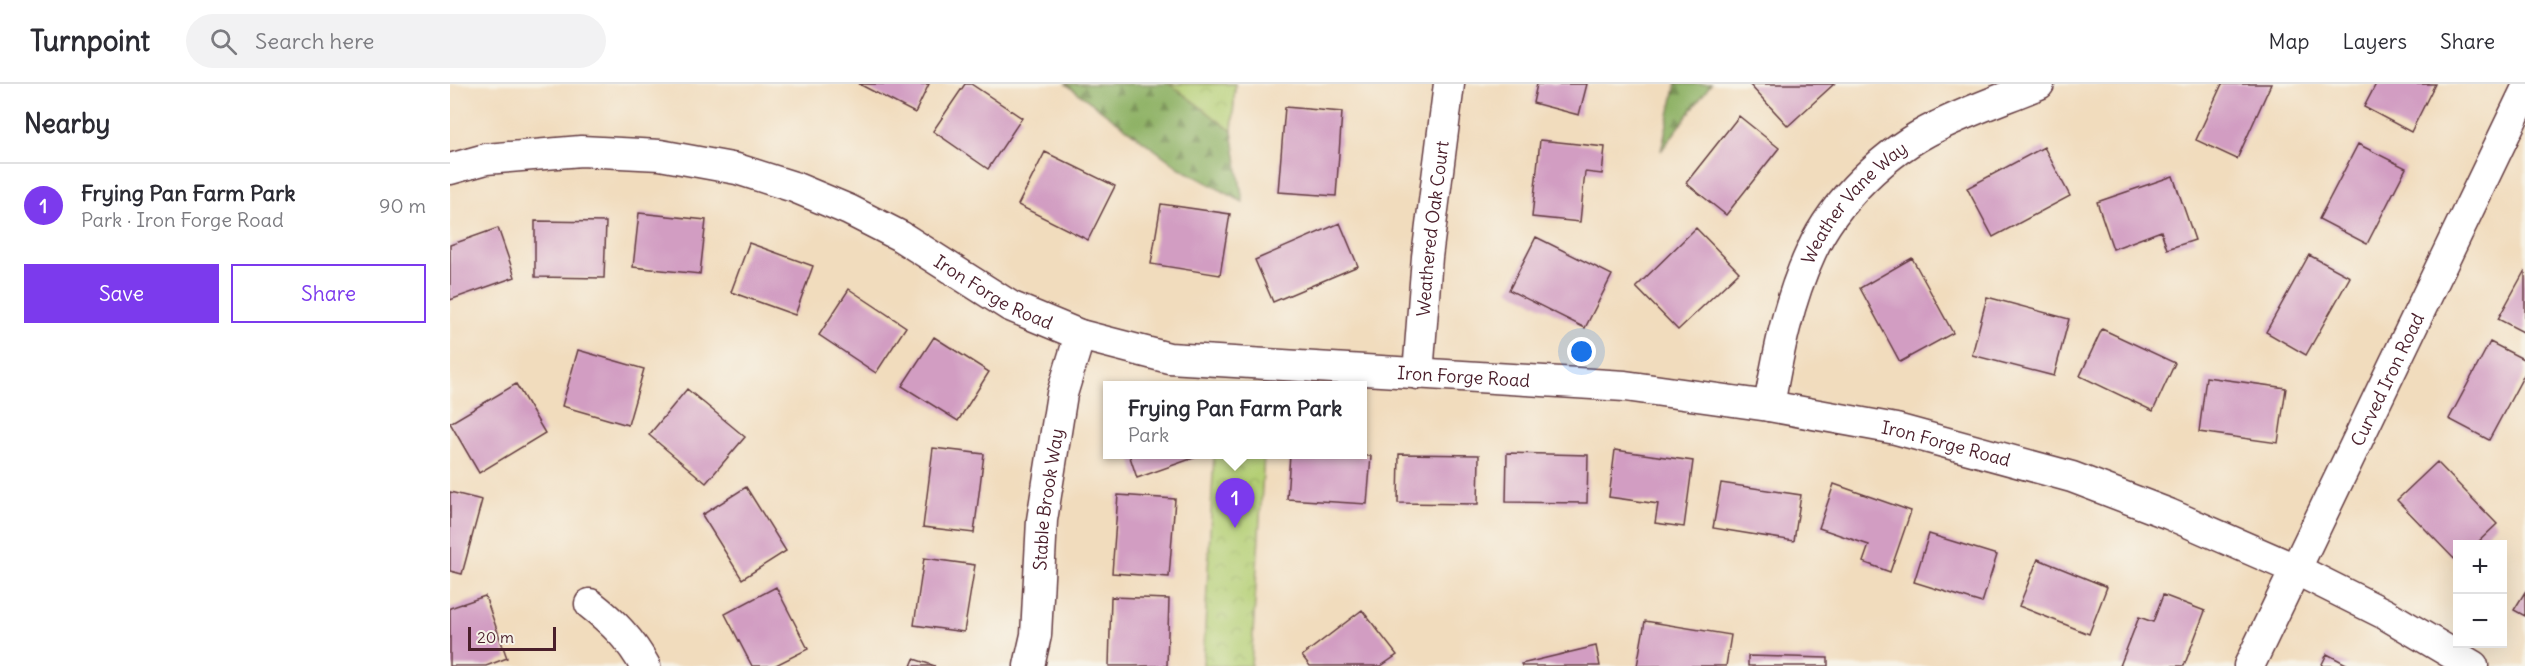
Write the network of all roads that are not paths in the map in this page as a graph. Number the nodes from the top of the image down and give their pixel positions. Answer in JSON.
{"nodes":[{"id":1,"x":1449,"y":84,"type":"edge"},
{"id":2,"x":2039,"y":84,"type":"edge"},
{"id":3,"x":2525,"y":92,"type":"edge"},
{"id":4,"x":450,"y":169,"type":"edge"},
{"id":5,"x":1080,"y":335,"type":"junction"},
{"id":6,"x":1418,"y":374,"type":"junction"},
{"id":7,"x":1769,"y":406,"type":"junction"},
{"id":8,"x":2295,"y":569,"type":"junction"},
{"id":9,"x":590,"y":604,"type":"dead end"},
{"id":10,"x":645,"y":666,"type":"edge"},
{"id":11,"x":1029,"y":666,"type":"edge"},
{"id":12,"x":2249,"y":666,"type":"edge"},
{"id":13,"x":2473,"y":666,"type":"edge"}],
"edges":[{"from":1,"to":6,"type":"street","name":"Weathered Oak Court"},
{"from":2,"to":7,"type":"street","name":"Weather Vane Way"},
{"from":3,"to":8,"type":"street","name":"Curved Iron Road"},
{"from":4,"to":5,"type":"street","name":"Iron Forge Road"},
{"from":5,"to":6,"type":"street","name":"Iron Forge Road"},
{"from":5,"to":11,"type":"street","name":"Stable Brook Way"},
{"from":6,"to":7,"type":"street","name":"Iron Forge Road"},
{"from":7,"to":8,"type":"street","name":"Iron Forge Road"},
{"from":8,"to":12,"type":"street","name":"Curved Iron Road"},
{"from":8,"to":13,"type":"street","name":"Iron Forge Road"},
{"from":9,"to":10,"type":"street"}]}
